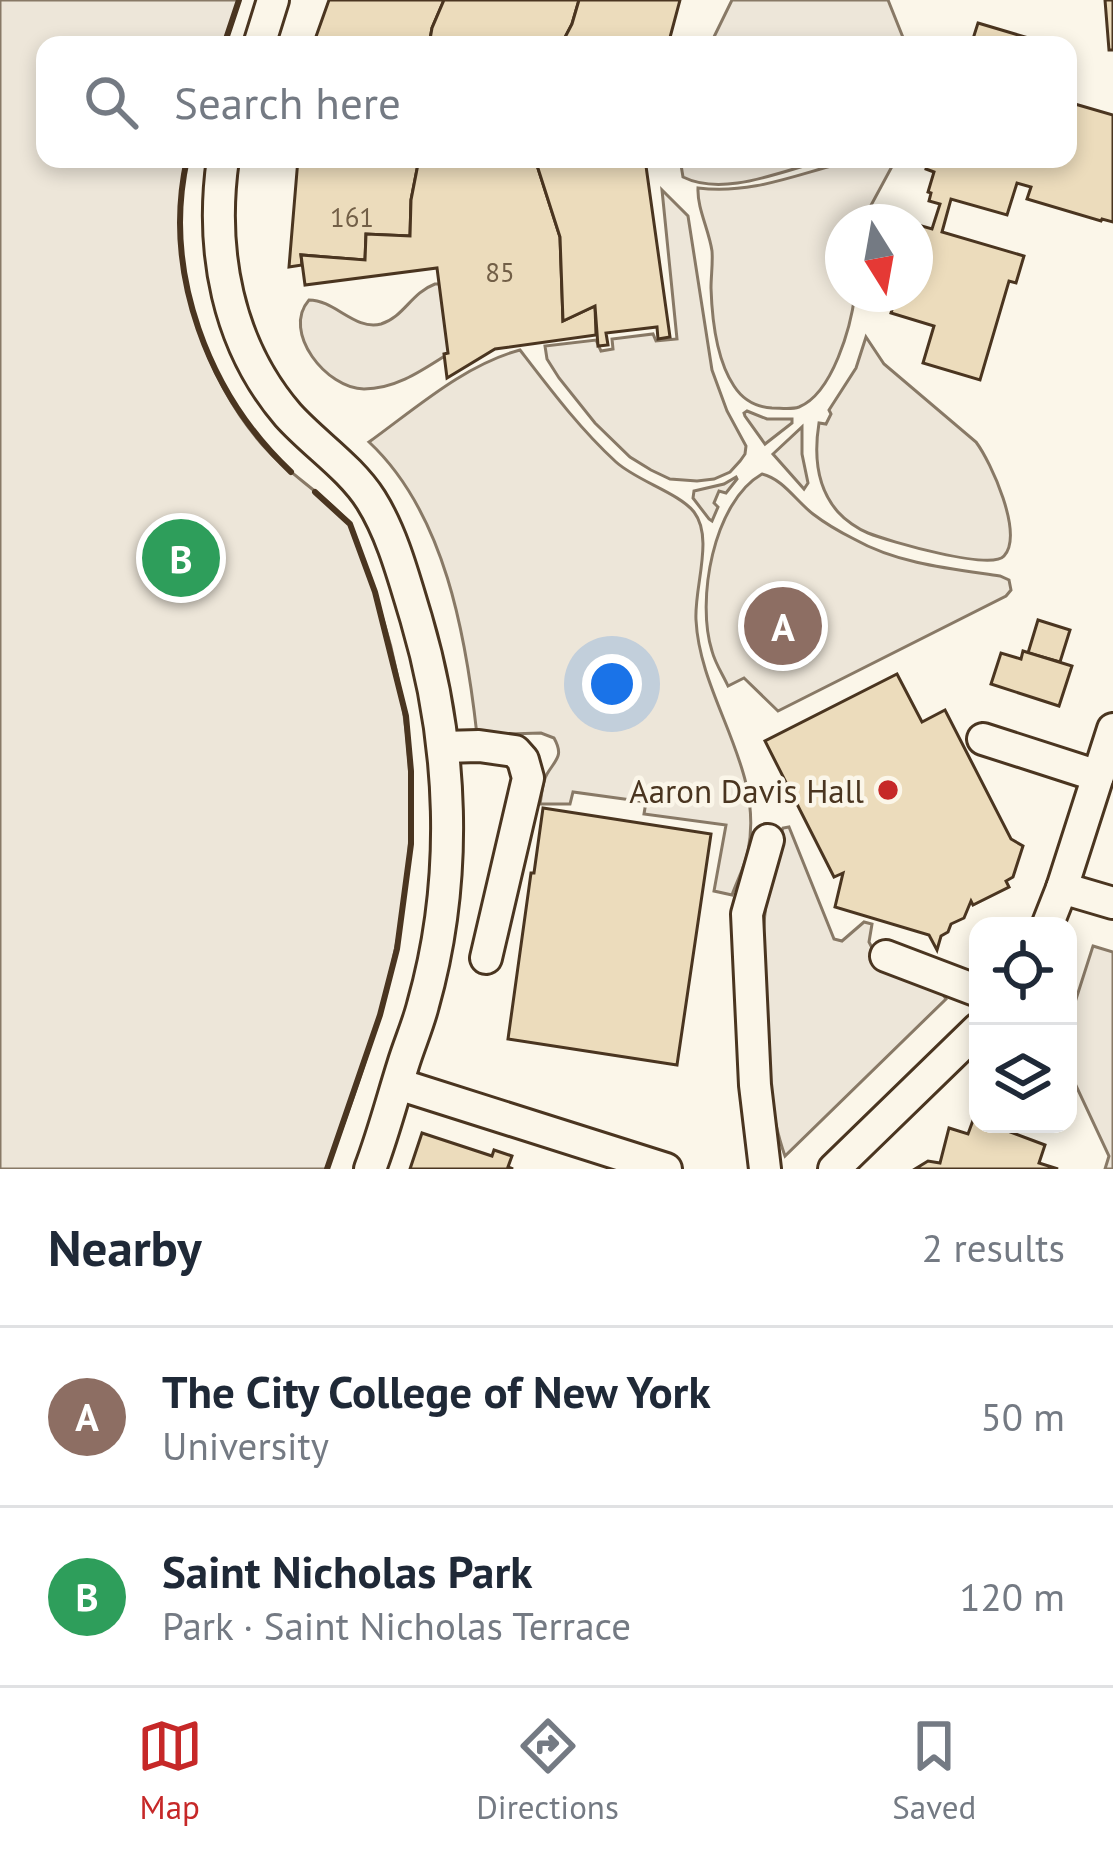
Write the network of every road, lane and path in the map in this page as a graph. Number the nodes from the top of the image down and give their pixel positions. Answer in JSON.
{"nodes":[{"id":1,"x":273,"y":0,"type":"edge"},
{"id":2,"x":262,"y":36,"type":"edge"},
{"id":3,"x":223,"y":168,"type":"edge"},
{"id":4,"x":1113,"y":729,"type":"edge"},
{"id":5,"x":983,"y":739,"type":"dead end"},
{"id":6,"x":443,"y":747,"type":"junction"},
{"id":7,"x":1098,"y":776,"type":"junction"},
{"id":8,"x":768,"y":840,"type":"dead end"},
{"id":9,"x":1062,"y":888,"type":"junction"},
{"id":10,"x":1113,"y":903,"type":"edge"},
{"id":11,"x":1051,"y":917,"type":"edge"},
{"id":12,"x":886,"y":956,"type":"dead end"},
{"id":13,"x":486,"y":958,"type":"dead end"},
{"id":14,"x":969,"y":988,"type":"edge"},
{"id":15,"x":969,"y":1038,"type":"edge"},
{"id":16,"x":398,"y":1084,"type":"junction"},
{"id":17,"x":370,"y":1169,"type":"edge"},
{"id":18,"x":666,"y":1169,"type":"edge"},
{"id":19,"x":765,"y":1169,"type":"edge"},
{"id":20,"x":834,"y":1169,"type":"edge"}],
"edges":[{"from":1,"to":2,"type":"street"},
{"from":3,"to":6,"type":"street"},
{"from":4,"to":7,"type":"street"},
{"from":5,"to":7,"type":"street"},
{"from":6,"to":13,"type":"street"},
{"from":6,"to":16,"type":"street"},
{"from":7,"to":9,"type":"street"},
{"from":8,"to":19,"type":"street"},
{"from":9,"to":10,"type":"street"},
{"from":9,"to":11,"type":"street"},
{"from":12,"to":14,"type":"street"},
{"from":15,"to":20,"type":"street"},
{"from":16,"to":17,"type":"street"},
{"from":16,"to":18,"type":"street"}]}
